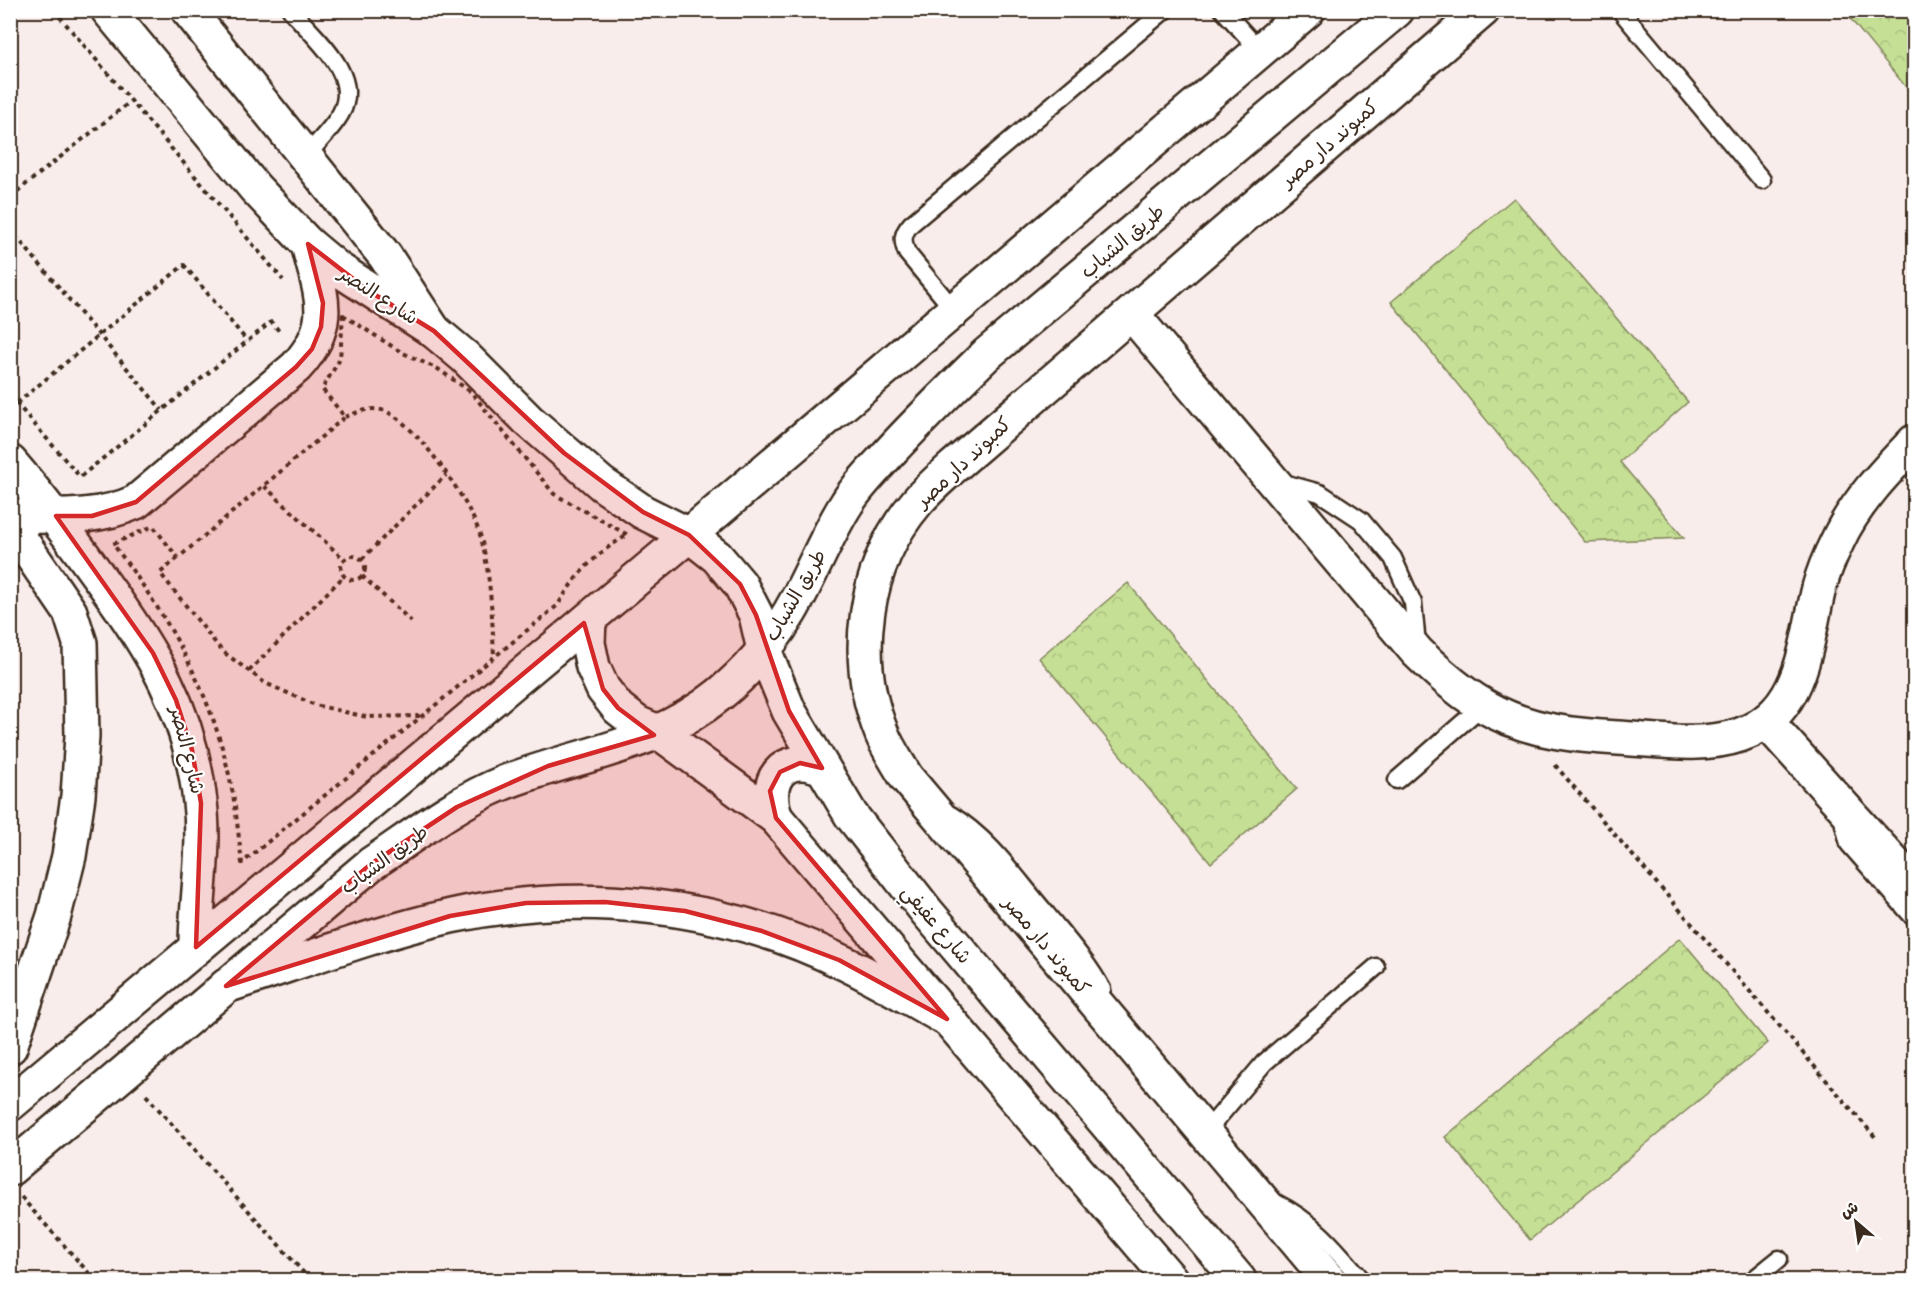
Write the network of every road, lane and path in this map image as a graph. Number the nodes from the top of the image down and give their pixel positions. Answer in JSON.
{"nodes":[{"id":1,"x":54,"y":10,"type":"edge"},
{"id":2,"x":108,"y":10,"type":"edge"},
{"id":3,"x":188,"y":10,"type":"edge"},
{"id":4,"x":291,"y":10,"type":"edge"},
{"id":5,"x":1165,"y":10,"type":"edge"},
{"id":6,"x":1223,"y":10,"type":"edge"},
{"id":7,"x":1308,"y":10,"type":"edge"},
{"id":8,"x":1397,"y":10,"type":"edge"},
{"id":9,"x":1483,"y":10,"type":"edge"},
{"id":10,"x":1620,"y":10,"type":"edge"},
{"id":11,"x":1260,"y":51,"type":"junction"},
{"id":12,"x":131,"y":101,"type":"junction"},
{"id":13,"x":305,"y":157,"type":"junction"},
{"id":14,"x":1762,"y":180,"type":"dead end"},
{"id":15,"x":10,"y":197,"type":"edge"},
{"id":16,"x":10,"y":229,"type":"edge"},
{"id":17,"x":308,"y":244,"type":"junction"},
{"id":18,"x":286,"y":284,"type":"dead end"},
{"id":19,"x":954,"y":310,"type":"junction"},
{"id":20,"x":1132,"y":314,"type":"junction"},
{"id":21,"x":434,"y":331,"type":"junction"},
{"id":22,"x":99,"y":334,"type":"junction"},
{"id":23,"x":284,"y":336,"type":"dead end"},
{"id":24,"x":247,"y":341,"type":"junction"},
{"id":25,"x":10,"y":396,"type":"edge"},
{"id":26,"x":17,"y":403,"type":"junction"},
{"id":27,"x":162,"y":411,"type":"junction"},
{"id":28,"x":345,"y":417,"type":"junction"},
{"id":29,"x":1914,"y":442,"type":"edge"},
{"id":30,"x":10,"y":462,"type":"edge"},
{"id":31,"x":447,"y":475,"type":"junction"},
{"id":32,"x":264,"y":486,"type":"junction"},
{"id":33,"x":10,"y":516,"type":"edge"},
{"id":34,"x":56,"y":516,"type":"junction"},
{"id":35,"x":10,"y":524,"type":"edge"},
{"id":36,"x":689,"y":535,"type":"junction"},
{"id":37,"x":178,"y":558,"type":"junction"},
{"id":38,"x":344,"y":559,"type":"junction"},
{"id":39,"x":362,"y":559,"type":"junction"},
{"id":40,"x":344,"y":576,"type":"junction"},
{"id":41,"x":362,"y":576,"type":"junction"},
{"id":42,"x":589,"y":619,"type":"junction"},
{"id":43,"x":412,"y":622,"type":"dead end"},
{"id":44,"x":764,"y":650,"type":"junction"},
{"id":45,"x":494,"y":658,"type":"junction"},
{"id":46,"x":249,"y":671,"type":"junction"},
{"id":47,"x":1481,"y":707,"type":"junction"},
{"id":48,"x":422,"y":716,"type":"junction"},
{"id":49,"x":1766,"y":721,"type":"junction"},
{"id":50,"x":1519,"y":724,"type":"junction"},
{"id":51,"x":660,"y":733,"type":"junction"},
{"id":52,"x":822,"y":768,"type":"junction"},
{"id":53,"x":1397,"y":780,"type":"dead end"},
{"id":54,"x":1840,"y":802,"type":"junction"},
{"id":55,"x":776,"y":818,"type":"junction"},
{"id":56,"x":1914,"y":885,"type":"edge"},
{"id":57,"x":1914,"y":918,"type":"edge"},
{"id":58,"x":196,"y":947,"type":"junction"},
{"id":59,"x":1376,"y":967,"type":"dead end"},
{"id":60,"x":226,"y":986,"type":"junction"},
{"id":61,"x":947,"y":1020,"type":"junction"},
{"id":62,"x":10,"y":1047,"type":"edge"},
{"id":63,"x":125,"y":1072,"type":"junction"},
{"id":64,"x":10,"y":1104,"type":"edge"},
{"id":65,"x":1205,"y":1133,"type":"junction"},
{"id":66,"x":1876,"y":1138,"type":"dead end"},
{"id":67,"x":14,"y":1182,"type":"edge"},
{"id":68,"x":1254,"y":1192,"type":"junction"},
{"id":69,"x":1779,"y":1259,"type":"dead end"},
{"id":70,"x":95,"y":1281,"type":"edge"},
{"id":71,"x":310,"y":1281,"type":"edge"},
{"id":72,"x":1171,"y":1281,"type":"edge"},
{"id":73,"x":1239,"y":1281,"type":"edge"},
{"id":74,"x":1329,"y":1281,"type":"edge"},
{"id":75,"x":1362,"y":1281,"type":"edge"},
{"id":76,"x":1753,"y":1281,"type":"edge"}],
"edges":[{"from":1,"to":12,"type":"path"},
{"from":2,"to":17,"type":"street","name":"شارع النصر"},
{"from":3,"to":13,"type":"street"},
{"from":4,"to":13,"type":"lane"},
{"from":5,"to":19,"type":"lane"},
{"from":6,"to":11,"type":"lane"},
{"from":7,"to":11,"type":"street"},
{"from":8,"to":44,"type":"street","name":"طريق الشباب"},
{"from":9,"to":20,"type":"street","name":"كمبوند دار مصر"},
{"from":10,"to":14,"type":"lane"},
{"from":11,"to":19,"type":"street"},
{"from":12,"to":15,"type":"path"},
{"from":12,"to":18,"type":"path"},
{"from":13,"to":21,"type":"street"},
{"from":16,"to":22,"type":"path"},
{"from":17,"to":21,"type":"street","name":"شارع النصر"},
{"from":17,"to":34,"type":"street"},
{"from":19,"to":36,"type":"street"},
{"from":20,"to":47,"type":"street"},
{"from":20,"to":65,"type":"street","name":"كمبوند دار مصر"},
{"from":21,"to":36,"type":"street","name":"شارع النصر"},
{"from":22,"to":24,"type":"path"},
{"from":22,"to":26,"type":"path"},
{"from":22,"to":27,"type":"path"},
{"from":23,"to":24,"type":"path"},
{"from":24,"to":27,"type":"path"},
{"from":25,"to":26,"type":"path"},
{"from":26,"to":27,"type":"path"},
{"from":28,"to":31,"type":"path"},
{"from":28,"to":32,"type":"path"},
{"from":28,"to":45,"type":"path"},
{"from":29,"to":49,"type":"street"},
{"from":30,"to":34,"type":"street","name":"شارع النصر"},
{"from":31,"to":39,"type":"path"},
{"from":31,"to":45,"type":"path"},
{"from":32,"to":37,"type":"path"},
{"from":32,"to":38,"type":"path"},
{"from":33,"to":34,"type":"street"},
{"from":34,"to":58,"type":"street","name":"شارع النصر"},
{"from":35,"to":62,"type":"street"},
{"from":36,"to":42,"type":"street"},
{"from":36,"to":44,"type":"street","name":"شارع عفيفي"},
{"from":37,"to":46,"type":"path"},
{"from":37,"to":48,"type":"path"},
{"from":38,"to":39,"type":"path"},
{"from":38,"to":40,"type":"path"},
{"from":39,"to":41,"type":"path"},
{"from":40,"to":41,"type":"path"},
{"from":40,"to":46,"type":"path"},
{"from":41,"to":43,"type":"path"},
{"from":42,"to":51,"type":"street"},
{"from":42,"to":58,"type":"street"},
{"from":44,"to":51,"type":"street","name":"طريق الشباب"},
{"from":44,"to":52,"type":"street","name":"شارع عفيفي"},
{"from":45,"to":48,"type":"path"},
{"from":46,"to":48,"type":"path"},
{"from":47,"to":50,"type":"street"},
{"from":47,"to":53,"type":"lane"},
{"from":49,"to":50,"type":"street"},
{"from":49,"to":54,"type":"street"},
{"from":50,"to":66,"type":"path"},
{"from":51,"to":55,"type":"street"},
{"from":51,"to":60,"type":"street","name":"طريق الشباب"},
{"from":52,"to":55,"type":"street"},
{"from":52,"to":73,"type":"street","name":"شارع عفيفي"},
{"from":54,"to":56,"type":"street"},
{"from":54,"to":57,"type":"lane"},
{"from":55,"to":61,"type":"street"},
{"from":58,"to":64,"type":"street"},
{"from":59,"to":65,"type":"lane"},
{"from":60,"to":61,"type":"street"},
{"from":60,"to":63,"type":"street","name":"طريق الشباب"},
{"from":61,"to":72,"type":"street"},
{"from":63,"to":67,"type":"street","name":"طريق الشباب"},
{"from":63,"to":71,"type":"path"},
{"from":65,"to":68,"type":"street","name":"كمبوند دار مصر"},
{"from":67,"to":70,"type":"path"},
{"from":68,"to":74,"type":"street","name":"كمبوند دار مصر"},
{"from":68,"to":75,"type":"lane"},
{"from":69,"to":76,"type":"lane"}]}
